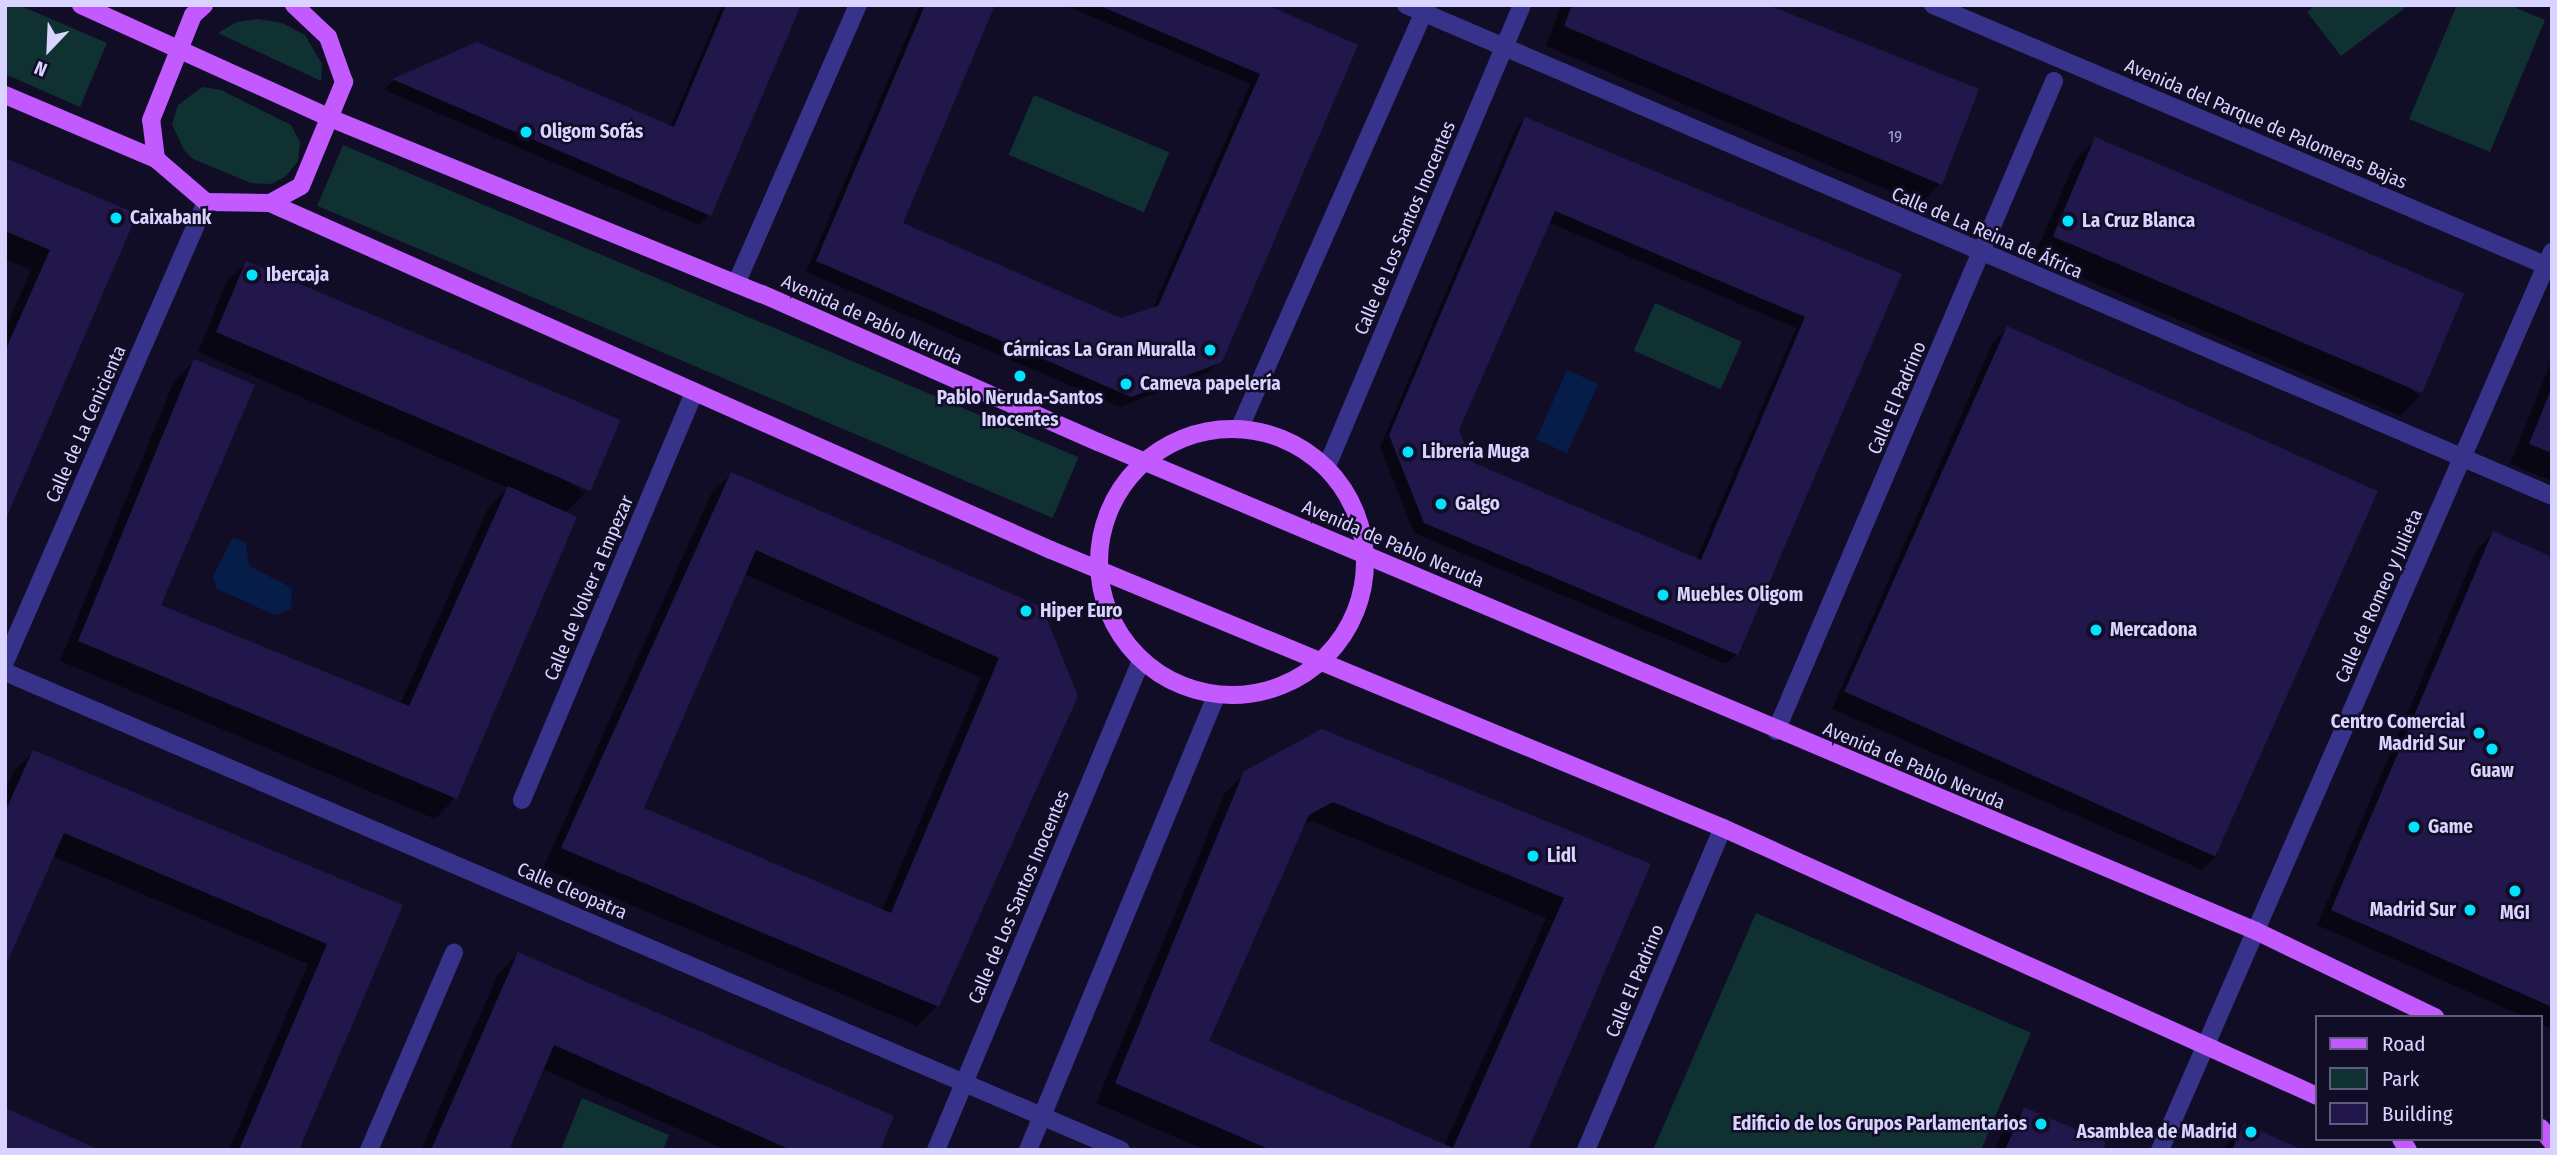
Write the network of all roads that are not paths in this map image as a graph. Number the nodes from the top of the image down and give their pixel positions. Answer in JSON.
{"nodes":[{"id":1,"x":81,"y":5,"type":"edge"},
{"id":2,"x":204,"y":5,"type":"edge"},
{"id":3,"x":858,"y":5,"type":"edge"},
{"id":4,"x":1406,"y":5,"type":"edge"},
{"id":5,"x":1522,"y":5,"type":"edge"},
{"id":6,"x":1933,"y":5,"type":"edge"},
{"id":7,"x":1948,"y":5,"type":"edge"},
{"id":8,"x":298,"y":6,"type":"edge"},
{"id":9,"x":1425,"y":9,"type":"edge"},
{"id":10,"x":1965,"y":17,"type":"junction"},
{"id":11,"x":1505,"y":45,"type":"junction"},
{"id":12,"x":180,"y":49,"type":"junction"},
{"id":13,"x":2054,"y":81,"type":"dead end"},
{"id":14,"x":5,"y":95,"type":"edge"},
{"id":15,"x":330,"y":118,"type":"junction"},
{"id":16,"x":156,"y":159,"type":"junction"},
{"id":17,"x":206,"y":202,"type":"junction"},
{"id":18,"x":270,"y":203,"type":"junction"},
{"id":19,"x":1982,"y":255,"type":"junction"},
{"id":20,"x":2550,"y":262,"type":"edge"},
{"id":21,"x":736,"y":284,"type":"junction"},
{"id":22,"x":694,"y":392,"type":"junction"},
{"id":23,"x":1240,"y":428,"type":"junction"},
{"id":24,"x":2463,"y":456,"type":"junction"},
{"id":25,"x":1143,"y":461,"type":"junction"},
{"id":26,"x":1327,"y":466,"type":"junction"},
{"id":27,"x":2552,"y":496,"type":"edge"},
{"id":28,"x":1367,"y":555,"type":"junction"},
{"id":29,"x":1097,"y":569,"type":"junction"},
{"id":30,"x":1141,"y":661,"type":"junction"},
{"id":31,"x":1324,"y":661,"type":"junction"},
{"id":32,"x":5,"y":662,"type":"edge"},
{"id":33,"x":5,"y":672,"type":"edge"},
{"id":34,"x":1216,"y":696,"type":"junction"},
{"id":35,"x":1776,"y":731,"type":"junction"},
{"id":36,"x":522,"y":800,"type":"dead end"},
{"id":37,"x":1723,"y":828,"type":"junction"},
{"id":38,"x":2256,"y":931,"type":"junction"},
{"id":39,"x":454,"y":953,"type":"dead end"},
{"id":40,"x":2431,"y":1015,"type":"edge"},
{"id":41,"x":2204,"y":1047,"type":"junction"},
{"id":42,"x":964,"y":1083,"type":"junction"},
{"id":43,"x":2316,"y":1096,"type":"edge"},
{"id":44,"x":1043,"y":1116,"type":"junction"},
{"id":45,"x":369,"y":1150,"type":"edge"},
{"id":46,"x":936,"y":1150,"type":"edge"},
{"id":47,"x":1028,"y":1150,"type":"edge"},
{"id":48,"x":1121,"y":1150,"type":"edge"},
{"id":49,"x":1586,"y":1150,"type":"edge"},
{"id":50,"x":2160,"y":1150,"type":"edge"}],
"edges":[{"from":1,"to":12,"type":"main road","name":"Avenida de Pablo Neruda"},
{"from":2,"to":12,"type":"main road"},
{"from":3,"to":21,"type":"street"},
{"from":4,"to":9,"type":"street","name":"Calle de La Reina de África"},
{"from":5,"to":11,"type":"street","name":"Calle de Los Santos Inocentes"},
{"from":6,"to":10,"type":"street","name":"Avenida del Parque de Palomeras Bajas"},
{"from":7,"to":10,"type":"street","name":"Avenida del Parque de Palomeras Bajas"},
{"from":8,"to":15,"type":"main road"},
{"from":9,"to":11,"type":"street","name":"Calle de La Reina de África"},
{"from":9,"to":23,"type":"street"},
{"from":10,"to":20,"type":"street","name":"Avenida del Parque de Palomeras Bajas"},
{"from":11,"to":19,"type":"street","name":"Calle de La Reina de África"},
{"from":11,"to":26,"type":"street","name":"Calle de Los Santos Inocentes"},
{"from":12,"to":15,"type":"main road","name":"Avenida de Pablo Neruda"},
{"from":12,"to":16,"type":"main road"},
{"from":13,"to":19,"type":"street","name":"Calle El Padrino"},
{"from":14,"to":16,"type":"main road"},
{"from":15,"to":18,"type":"main road"},
{"from":15,"to":21,"type":"main road","name":"Avenida de Pablo Neruda"},
{"from":16,"to":17,"type":"main road"},
{"from":17,"to":18,"type":"main road"},
{"from":17,"to":32,"type":"street","name":"Calle de La Cenicienta"},
{"from":18,"to":22,"type":"main road"},
{"from":19,"to":24,"type":"street","name":"Calle de La Reina de África"},
{"from":19,"to":35,"type":"street","name":"Calle El Padrino"},
{"from":20,"to":24,"type":"street","name":"Calle de Romeo y Julieta"},
{"from":21,"to":25,"type":"main road","name":"Avenida de Pablo Neruda"},
{"from":22,"to":29,"type":"main road"},
{"from":22,"to":36,"type":"street","name":"Calle de Volver a Empezar"},
{"from":23,"to":25,"type":"main road"},
{"from":23,"to":26,"type":"main road"},
{"from":24,"to":27,"type":"street","name":"Calle de La Reina de África"},
{"from":24,"to":38,"type":"street","name":"Calle de Romeo y Julieta"},
{"from":25,"to":28,"type":"main road","name":"Avenida de Pablo Neruda"},
{"from":25,"to":29,"type":"main road"},
{"from":26,"to":28,"type":"main road"},
{"from":28,"to":31,"type":"main road"},
{"from":28,"to":35,"type":"main road","name":"Avenida de Pablo Neruda"},
{"from":29,"to":30,"type":"main road"},
{"from":29,"to":31,"type":"main road"},
{"from":30,"to":34,"type":"main road"},
{"from":30,"to":42,"type":"street","name":"Calle de Los Santos Inocentes"},
{"from":31,"to":34,"type":"main road"},
{"from":31,"to":37,"type":"main road"},
{"from":33,"to":42,"type":"street","name":"Calle Cleopatra"},
{"from":34,"to":44,"type":"street"},
{"from":35,"to":38,"type":"main road","name":"Avenida de Pablo Neruda"},
{"from":37,"to":41,"type":"main road"},
{"from":37,"to":49,"type":"street","name":"Calle El Padrino"},
{"from":38,"to":40,"type":"main road","name":"Avenida de Pablo Neruda"},
{"from":38,"to":41,"type":"street","name":"Calle de Romeo y Julieta"},
{"from":39,"to":45,"type":"street"},
{"from":41,"to":43,"type":"main road"},
{"from":41,"to":50,"type":"street","name":"Calle de Romeo y Julieta"},
{"from":42,"to":44,"type":"street","name":"Calle Cleopatra"},
{"from":42,"to":46,"type":"street","name":"Calle de Los Santos Inocentes"},
{"from":44,"to":47,"type":"street"},
{"from":44,"to":48,"type":"street","name":"Calle Cleopatra"}]}
